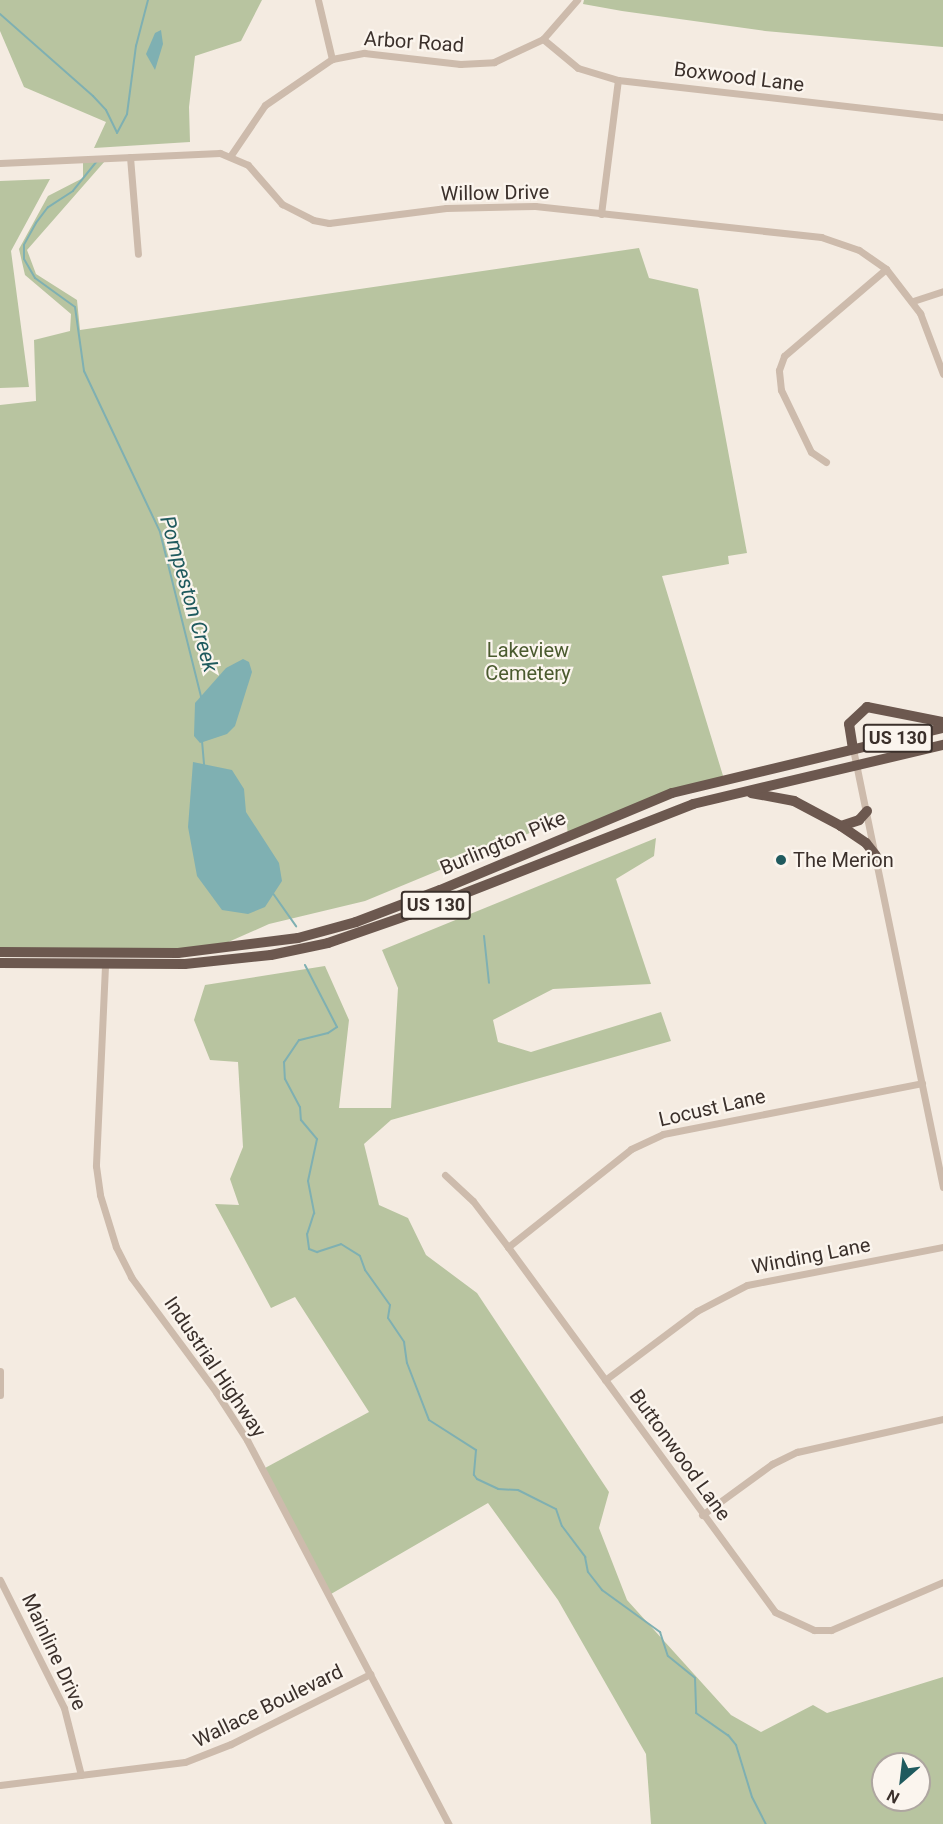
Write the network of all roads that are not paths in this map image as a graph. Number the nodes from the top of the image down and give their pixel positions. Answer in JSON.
{"nodes":[{"id":1,"x":318,"y":0,"type":"edge"},
{"id":2,"x":577,"y":0,"type":"edge"},
{"id":3,"x":543,"y":39,"type":"junction"},
{"id":4,"x":332,"y":59,"type":"junction"},
{"id":5,"x":618,"y":80,"type":"junction"},
{"id":6,"x":943,"y":117,"type":"edge"},
{"id":7,"x":231,"y":155,"type":"junction"},
{"id":8,"x":130,"y":157,"type":"junction"},
{"id":9,"x":0,"y":163,"type":"edge"},
{"id":10,"x":601,"y":214,"type":"junction"},
{"id":11,"x":138,"y":254,"type":"dead end"},
{"id":12,"x":886,"y":269,"type":"junction"},
{"id":13,"x":943,"y":291,"type":"edge"},
{"id":14,"x":913,"y":301,"type":"junction"},
{"id":15,"x":943,"y":374,"type":"edge"},
{"id":16,"x":826,"y":462,"type":"dead end"},
{"id":17,"x":943,"y":722,"type":"edge"},
{"id":18,"x":943,"y":728,"type":"edge"},
{"id":19,"x":943,"y":745,"type":"edge"},
{"id":20,"x":853,"y":749,"type":"junction"},
{"id":21,"x":857,"y":764,"type":"junction"},
{"id":22,"x":745,"y":792,"type":"junction"},
{"id":23,"x":867,"y":811,"type":"junction"},
{"id":24,"x":841,"y":826,"type":"junction"},
{"id":25,"x":876,"y":856,"type":"junction"},
{"id":26,"x":0,"y":952,"type":"edge"},
{"id":27,"x":0,"y":963,"type":"edge"},
{"id":28,"x":105,"y":966,"type":"junction"},
{"id":29,"x":922,"y":1083,"type":"junction"},
{"id":30,"x":445,"y":1175,"type":"dead end"},
{"id":31,"x":943,"y":1187,"type":"edge"},
{"id":32,"x":508,"y":1247,"type":"junction"},
{"id":33,"x":943,"y":1247,"type":"edge"},
{"id":34,"x":0,"y":1371,"type":"edge"},
{"id":35,"x":605,"y":1380,"type":"junction"},
{"id":36,"x":0,"y":1395,"type":"edge"},
{"id":37,"x":943,"y":1419,"type":"edge"},
{"id":38,"x":702,"y":1515,"type":"junction"},
{"id":39,"x":0,"y":1580,"type":"edge"},
{"id":40,"x":943,"y":1582,"type":"edge"},
{"id":41,"x":370,"y":1674,"type":"junction"},
{"id":42,"x":81,"y":1775,"type":"junction"},
{"id":43,"x":0,"y":1785,"type":"edge"},
{"id":44,"x":449,"y":1824,"type":"edge"}],
"edges":[{"from":1,"to":4,"type":"street"},
{"from":2,"to":3,"type":"street","name":"Arbor Road"},
{"from":3,"to":4,"type":"street","name":"Arbor Road"},
{"from":3,"to":5,"type":"street","name":"Boxwood Lane"},
{"from":4,"to":7,"type":"street","name":"Arbor Road"},
{"from":5,"to":6,"type":"street","name":"Boxwood Lane"},
{"from":5,"to":10,"type":"street"},
{"from":7,"to":8,"type":"street"},
{"from":7,"to":10,"type":"street","name":"Willow Drive"},
{"from":8,"to":9,"type":"street"},
{"from":8,"to":11,"type":"street"},
{"from":10,"to":12,"type":"street","name":"Willow Drive"},
{"from":12,"to":14,"type":"street","name":"Willow Drive"},
{"from":12,"to":16,"type":"street"},
{"from":13,"to":14,"type":"street"},
{"from":14,"to":15,"type":"street","name":"Willow Drive"},
{"from":17,"to":20,"type":"highway"},
{"from":18,"to":20,"type":"highway","name":"Burlington Pike","number":"US 130"},
{"from":19,"to":21,"type":"highway","name":"Burlington Pike","number":"US 130"},
{"from":20,"to":21,"type":"street"},
{"from":20,"to":26,"type":"highway","name":"Burlington Pike","number":"US 130"},
{"from":21,"to":22,"type":"highway","name":"Burlington Pike","number":"US 130"},
{"from":21,"to":23,"type":"street"},
{"from":22,"to":24,"type":"highway"},
{"from":22,"to":28,"type":"highway","name":"Burlington Pike","number":"US 130"},
{"from":23,"to":24,"type":"highway"},
{"from":23,"to":25,"type":"street"},
{"from":24,"to":25,"type":"highway"},
{"from":25,"to":29,"type":"street"},
{"from":27,"to":28,"type":"highway","name":"Burlington Pike","number":"US 130"},
{"from":28,"to":41,"type":"street","name":"Industrial Highway"},
{"from":29,"to":31,"type":"street"},
{"from":29,"to":32,"type":"street","name":"Locust Lane"},
{"from":30,"to":32,"type":"street","name":"Buttonwood Lane"},
{"from":32,"to":35,"type":"street","name":"Buttonwood Lane"},
{"from":33,"to":35,"type":"street","name":"Winding Lane"},
{"from":34,"to":36,"type":"street"},
{"from":35,"to":38,"type":"street","name":"Buttonwood Lane"},
{"from":37,"to":38,"type":"street"},
{"from":38,"to":40,"type":"street","name":"Buttonwood Lane"},
{"from":39,"to":42,"type":"street","name":"Mainline Drive"},
{"from":41,"to":42,"type":"street","name":"Wallace Boulevard"},
{"from":41,"to":44,"type":"street","name":"Industrial Highway"},
{"from":42,"to":43,"type":"street","name":"Wallace Boulevard"}]}
